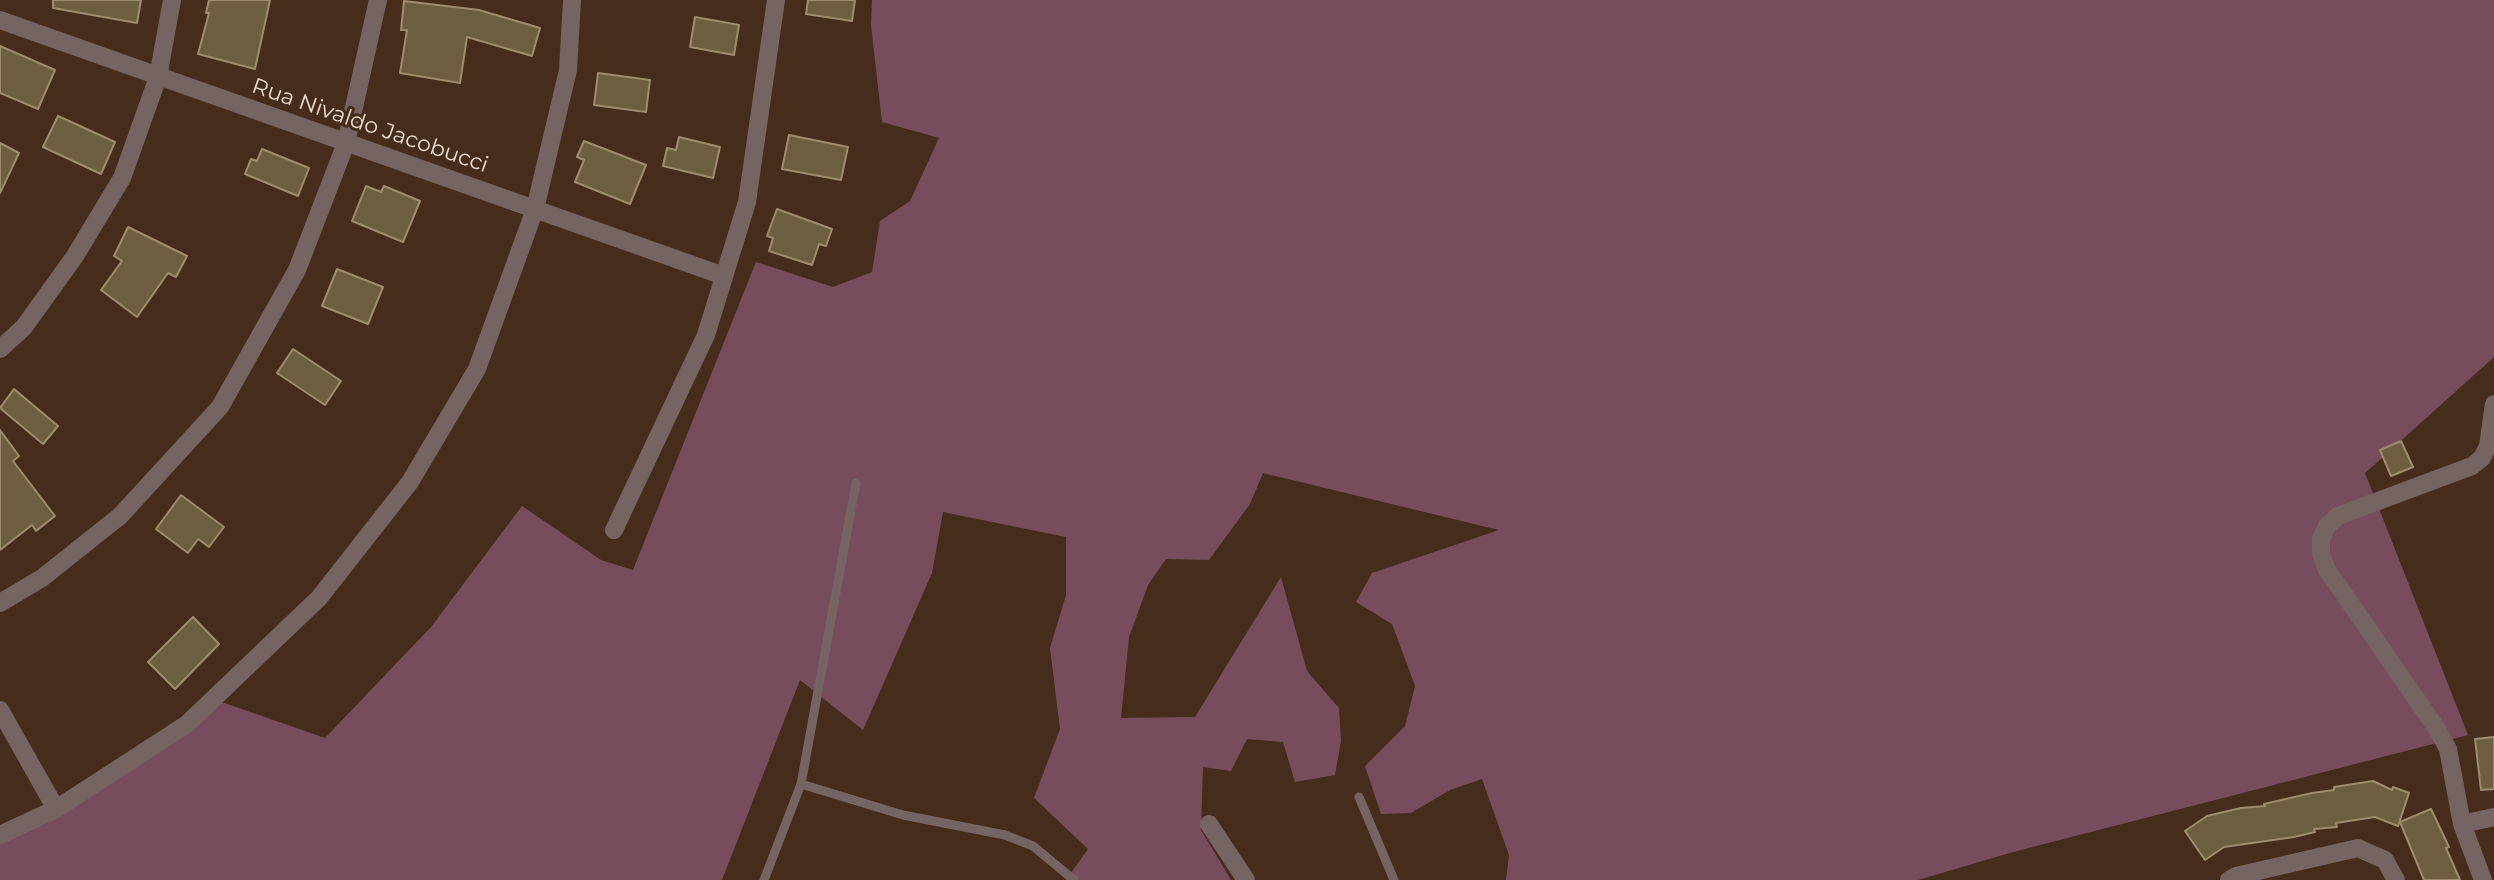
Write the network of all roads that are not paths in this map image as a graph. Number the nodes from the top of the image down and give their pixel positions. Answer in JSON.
{"nodes":[{"id":1,"x":172,"y":0,"type":"edge"},
{"id":2,"x":378,"y":0,"type":"edge"},
{"id":3,"x":572,"y":0,"type":"edge"},
{"id":4,"x":776,"y":0,"type":"edge"},
{"id":5,"x":0,"y":20,"type":"edge"},
{"id":6,"x":158,"y":77,"type":"junction"},
{"id":7,"x":346,"y":143,"type":"junction"},
{"id":8,"x":535,"y":209,"type":"junction"},
{"id":9,"x":724,"y":276,"type":"junction"},
{"id":10,"x":0,"y":349,"type":"edge"},
{"id":11,"x":2494,"y":404,"type":"edge"},
{"id":12,"x":856,"y":483,"type":"dead end"},
{"id":13,"x":614,"y":530,"type":"dead end"},
{"id":14,"x":0,"y":603,"type":"edge"},
{"id":15,"x":0,"y":710,"type":"edge"},
{"id":16,"x":801,"y":784,"type":"junction"},
{"id":17,"x":1359,"y":797,"type":"dead end"},
{"id":18,"x":56,"y":809,"type":"junction"},
{"id":19,"x":2494,"y":817,"type":"edge"},
{"id":20,"x":1209,"y":824,"type":"dead end"},
{"id":21,"x":2462,"y":824,"type":"junction"},
{"id":22,"x":0,"y":835,"type":"edge"},
{"id":23,"x":764,"y":880,"type":"edge"},
{"id":24,"x":1074,"y":880,"type":"edge"},
{"id":25,"x":1246,"y":880,"type":"edge"},
{"id":26,"x":1394,"y":880,"type":"edge"},
{"id":27,"x":2229,"y":880,"type":"edge"},
{"id":28,"x":2396,"y":880,"type":"edge"},
{"id":29,"x":2483,"y":880,"type":"edge"}],
"edges":[{"from":1,"to":6,"type":"street"},
{"from":2,"to":7,"type":"street"},
{"from":3,"to":8,"type":"street"},
{"from":4,"to":9,"type":"street"},
{"from":5,"to":6,"type":"street","name":"Rua Nivaldo Jacobucci"},
{"from":6,"to":7,"type":"street","name":"Rua Nivaldo Jacobucci"},
{"from":6,"to":10,"type":"street"},
{"from":7,"to":8,"type":"street","name":"Rua Nivaldo Jacobucci"},
{"from":7,"to":14,"type":"street"},
{"from":8,"to":9,"type":"street","name":"Rua Nivaldo Jacobucci"},
{"from":8,"to":18,"type":"street"},
{"from":9,"to":13,"type":"street"},
{"from":11,"to":21,"type":"street"},
{"from":12,"to":16,"type":"lane"},
{"from":15,"to":18,"type":"street"},
{"from":16,"to":23,"type":"lane"},
{"from":16,"to":24,"type":"lane"},
{"from":17,"to":26,"type":"lane"},
{"from":18,"to":22,"type":"street"},
{"from":19,"to":21,"type":"street"},
{"from":20,"to":25,"type":"street"},
{"from":21,"to":29,"type":"street"},
{"from":27,"to":28,"type":"street"}]}
